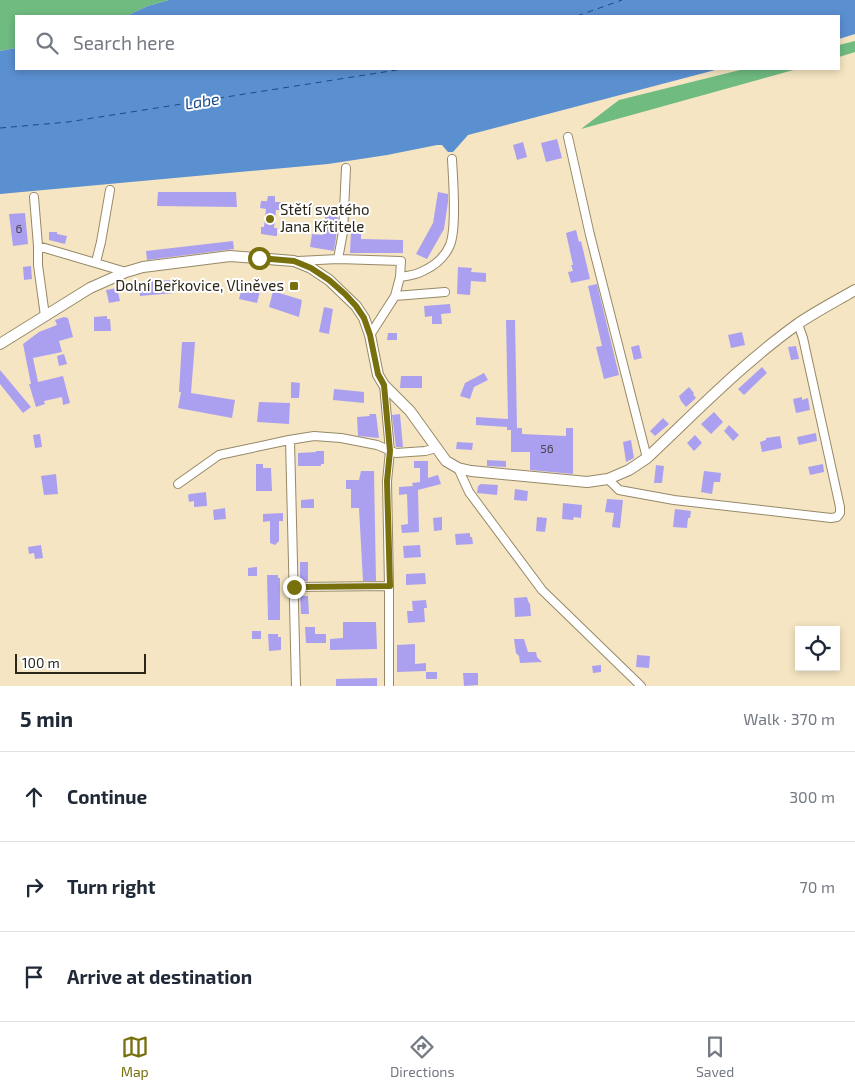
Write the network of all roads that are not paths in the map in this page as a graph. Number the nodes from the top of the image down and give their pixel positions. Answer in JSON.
{"nodes":[{"id":1,"x":568,"y":137,"type":"dead end"},
{"id":2,"x":452,"y":159,"type":"dead end"},
{"id":3,"x":346,"y":168,"type":"dead end"},
{"id":4,"x":110,"y":190,"type":"dead end"},
{"id":5,"x":34,"y":197,"type":"dead end"},
{"id":6,"x":38,"y":246,"type":"junction"},
{"id":7,"x":338,"y":259,"type":"junction"},
{"id":8,"x":294,"y":261,"type":"junction"},
{"id":9,"x":96,"y":262,"type":"junction"},
{"id":10,"x":126,"y":272,"type":"junction"},
{"id":11,"x":400,"y":278,"type":"junction"},
{"id":12,"x":855,"y":290,"type":"edge"},
{"id":13,"x":445,"y":292,"type":"dead end"},
{"id":14,"x":395,"y":296,"type":"junction"},
{"id":15,"x":45,"y":316,"type":"junction"},
{"id":16,"x":798,"y":324,"type":"junction"},
{"id":17,"x":370,"y":335,"type":"junction"},
{"id":18,"x":0,"y":344,"type":"edge"},
{"id":19,"x":384,"y":385,"type":"junction"},
{"id":20,"x":290,"y":440,"type":"junction"},
{"id":21,"x":437,"y":448,"type":"junction"},
{"id":22,"x":390,"y":451,"type":"junction"},
{"id":23,"x":648,"y":458,"type":"junction"},
{"id":24,"x":458,"y":468,"type":"junction"},
{"id":25,"x":608,"y":479,"type":"junction"},
{"id":26,"x":178,"y":484,"type":"dead end"},
{"id":27,"x":390,"y":586,"type":"junction"},
{"id":28,"x":294,"y":587,"type":"junction"},
{"id":29,"x":296,"y":686,"type":"edge"},
{"id":30,"x":389,"y":686,"type":"edge"},
{"id":31,"x":641,"y":686,"type":"edge"}],
"edges":[{"from":1,"to":23,"type":"street"},
{"from":2,"to":11,"type":"street"},
{"from":3,"to":7,"type":"street"},
{"from":4,"to":9,"type":"street"},
{"from":5,"to":6,"type":"street"},
{"from":6,"to":9,"type":"street"},
{"from":6,"to":15,"type":"street"},
{"from":7,"to":8,"type":"street"},
{"from":7,"to":11,"type":"street"},
{"from":8,"to":10,"type":"street"},
{"from":8,"to":17,"type":"street"},
{"from":9,"to":10,"type":"street"},
{"from":10,"to":15,"type":"street"},
{"from":11,"to":14,"type":"street"},
{"from":12,"to":16,"type":"street"},
{"from":13,"to":14,"type":"street"},
{"from":14,"to":17,"type":"street"},
{"from":15,"to":18,"type":"street"},
{"from":16,"to":23,"type":"street"},
{"from":16,"to":25,"type":"street"},
{"from":17,"to":19,"type":"street"},
{"from":19,"to":21,"type":"street"},
{"from":19,"to":22,"type":"street"},
{"from":20,"to":22,"type":"street"},
{"from":20,"to":26,"type":"street"},
{"from":20,"to":28,"type":"street"},
{"from":21,"to":22,"type":"street"},
{"from":21,"to":24,"type":"street"},
{"from":22,"to":27,"type":"street"},
{"from":23,"to":25,"type":"street"},
{"from":24,"to":25,"type":"street"},
{"from":24,"to":31,"type":"street"},
{"from":27,"to":28,"type":"street"},
{"from":27,"to":30,"type":"street"},
{"from":28,"to":29,"type":"street"}]}
